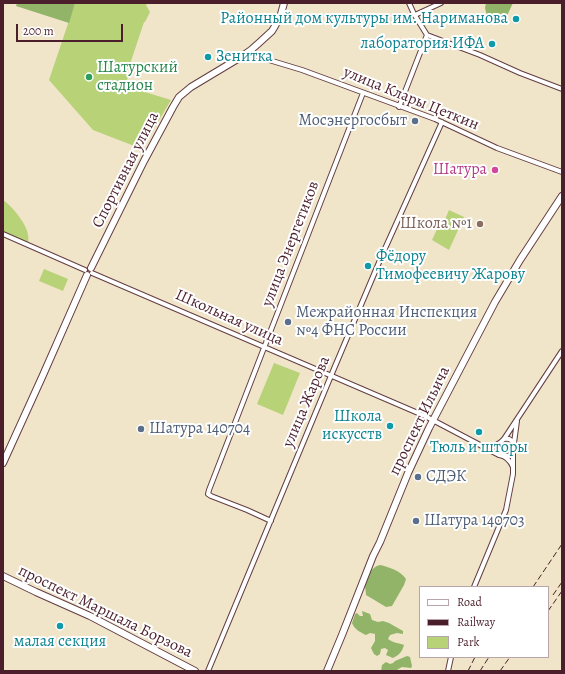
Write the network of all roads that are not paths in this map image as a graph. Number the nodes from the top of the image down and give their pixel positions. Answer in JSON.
{"nodes":[{"id":1,"x":284,"y":3,"type":"edge"},
{"id":2,"x":409,"y":3,"type":"edge"},
{"id":3,"x":441,"y":3,"type":"edge"},
{"id":4,"x":415,"y":15,"type":"junction"},
{"id":5,"x":427,"y":35,"type":"junction"},
{"id":6,"x":251,"y":50,"type":"junction"},
{"id":7,"x":562,"y":89,"type":"edge"},
{"id":8,"x":364,"y":93,"type":"junction"},
{"id":9,"x":399,"y":106,"type":"junction"},
{"id":10,"x":442,"y":122,"type":"junction"},
{"id":11,"x":562,"y":172,"type":"edge"},
{"id":12,"x":562,"y":196,"type":"edge"},
{"id":13,"x":3,"y":234,"type":"edge"},
{"id":14,"x":89,"y":271,"type":"junction"},
{"id":15,"x":264,"y":347,"type":"junction"},
{"id":16,"x":562,"y":351,"type":"edge"},
{"id":17,"x":331,"y":375,"type":"junction"},
{"id":18,"x":434,"y":420,"type":"junction"},
{"id":19,"x":518,"y":420,"type":"junction"},
{"id":20,"x":504,"y":439,"type":"junction"},
{"id":21,"x":514,"y":442,"type":"junction"},
{"id":22,"x":501,"y":443,"type":"junction"},
{"id":23,"x":486,"y":447,"type":"junction"},
{"id":24,"x":513,"y":452,"type":"junction"},
{"id":25,"x":504,"y":456,"type":"junction"},
{"id":26,"x":3,"y":463,"type":"edge"},
{"id":27,"x":513,"y":467,"type":"junction"},
{"id":28,"x":271,"y":521,"type":"junction"},
{"id":29,"x":3,"y":576,"type":"edge"},
{"id":30,"x":474,"y":586,"type":"edge"},
{"id":31,"x":451,"y":658,"type":"edge"},
{"id":32,"x":195,"y":671,"type":"edge"},
{"id":33,"x":208,"y":671,"type":"edge"},
{"id":34,"x":327,"y":671,"type":"edge"},
{"id":35,"x":448,"y":671,"type":"edge"}],
"edges":[{"from":1,"to":6,"type":"street","name":"Спортивная улица"},
{"from":2,"to":4,"type":"street"},
{"from":3,"to":4,"type":"street"},
{"from":4,"to":5,"type":"street"},
{"from":5,"to":7,"type":"street"},
{"from":5,"to":9,"type":"street"},
{"from":6,"to":8,"type":"street","name":"улица Клары Цеткин"},
{"from":6,"to":14,"type":"street","name":"Спортивная улица"},
{"from":8,"to":9,"type":"street","name":"улица Клары Цеткин"},
{"from":8,"to":15,"type":"street","name":"улица Энергетиков"},
{"from":9,"to":10,"type":"street","name":"улица Клары Цеткин"},
{"from":10,"to":11,"type":"street","name":"улица Клары Цеткин"},
{"from":10,"to":17,"type":"street","name":"улица Жарова"},
{"from":12,"to":18,"type":"street","name":"проспект Ильича"},
{"from":13,"to":14,"type":"street","name":"Школьная улица"},
{"from":14,"to":15,"type":"street","name":"Школьная улица"},
{"from":14,"to":26,"type":"street","name":"Спортивная улица"},
{"from":15,"to":17,"type":"street","name":"Школьная улица"},
{"from":15,"to":28,"type":"street","name":"улица Энергетиков"},
{"from":16,"to":19,"type":"street"},
{"from":17,"to":18,"type":"street","name":"Школьная улица"},
{"from":17,"to":28,"type":"street","name":"улица Жарова"},
{"from":18,"to":23,"type":"street","name":"Школьная улица"},
{"from":18,"to":34,"type":"street","name":"проспект Ильича"},
{"from":19,"to":20,"type":"street"},
{"from":19,"to":21,"type":"street"},
{"from":20,"to":21,"type":"street"},
{"from":20,"to":22,"type":"street"},
{"from":21,"to":24,"type":"street"},
{"from":22,"to":23,"type":"street"},
{"from":22,"to":25,"type":"street"},
{"from":23,"to":25,"type":"street","name":"Школьная улица"},
{"from":24,"to":25,"type":"street"},
{"from":24,"to":27,"type":"street"},
{"from":25,"to":27,"type":"street"},
{"from":27,"to":30,"type":"street"},
{"from":28,"to":33,"type":"street","name":"улица Жарова"},
{"from":29,"to":32,"type":"street","name":"проспект Маршала Борзова"},
{"from":31,"to":35,"type":"street"}]}
